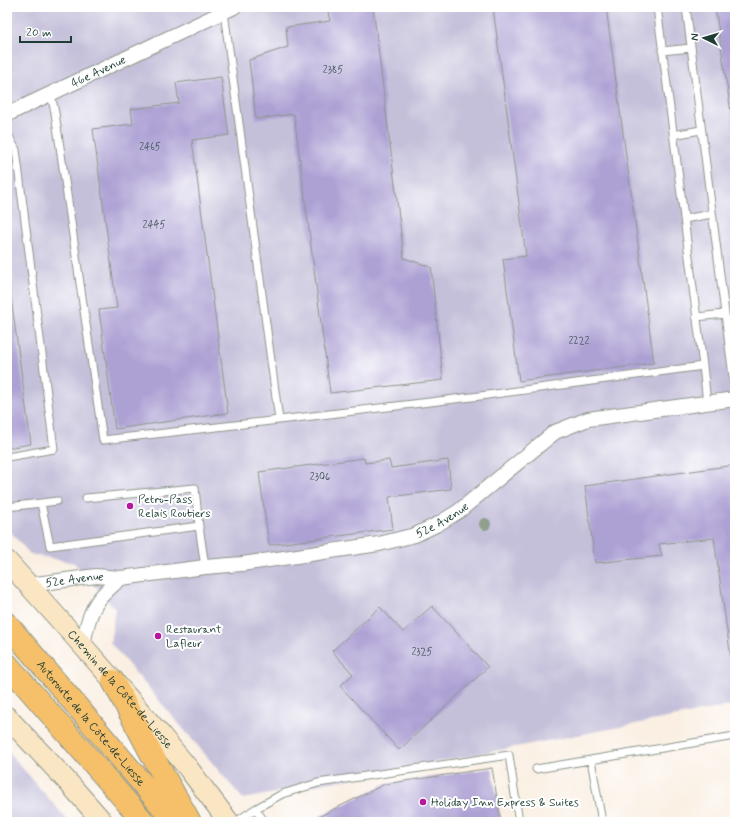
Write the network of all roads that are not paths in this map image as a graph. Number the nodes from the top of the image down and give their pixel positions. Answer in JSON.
{"nodes":[{"id":1,"x":657,"y":7,"type":"edge"},
{"id":2,"x":686,"y":7,"type":"edge"},
{"id":3,"x":229,"y":10,"type":"edge"},
{"id":4,"x":691,"y":48,"type":"junction"},
{"id":5,"x":662,"y":51,"type":"junction"},
{"id":6,"x":51,"y":94,"type":"junction"},
{"id":7,"x":7,"y":116,"type":"edge"},
{"id":8,"x":702,"y":130,"type":"junction"},
{"id":9,"x":7,"y":133,"type":"edge"},
{"id":10,"x":673,"y":135,"type":"junction"},
{"id":11,"x":712,"y":214,"type":"junction"},
{"id":12,"x":684,"y":219,"type":"junction"},
{"id":13,"x":725,"y":314,"type":"junction"},
{"id":14,"x":696,"y":317,"type":"junction"},
{"id":15,"x":703,"y":366,"type":"junction"},
{"id":16,"x":735,"y":392,"type":"edge"},
{"id":17,"x":735,"y":399,"type":"edge"},
{"id":18,"x":707,"y":403,"type":"junction"},
{"id":19,"x":279,"y":420,"type":"junction"},
{"id":20,"x":7,"y":457,"type":"edge"},
{"id":21,"x":86,"y":498,"type":"dead end"},
{"id":22,"x":57,"y":501,"type":"dead end"},
{"id":23,"x":41,"y":503,"type":"junction"},
{"id":24,"x":7,"y":507,"type":"edge"},
{"id":25,"x":199,"y":526,"type":"junction"},
{"id":26,"x":7,"y":561,"type":"edge"},
{"id":27,"x":204,"y":567,"type":"junction"},
{"id":28,"x":121,"y":578,"type":"junction"},
{"id":29,"x":28,"y":585,"type":"junction"},
{"id":30,"x":7,"y":624,"type":"edge"},
{"id":31,"x":83,"y":646,"type":"junction"},
{"id":32,"x":7,"y":664,"type":"edge"},
{"id":33,"x":7,"y":669,"type":"edge"},
{"id":34,"x":113,"y":681,"type":"junction"},
{"id":35,"x":25,"y":685,"type":"junction"},
{"id":36,"x":7,"y":717,"type":"edge"},
{"id":37,"x":735,"y":736,"type":"edge"},
{"id":38,"x":591,"y":760,"type":"junction"},
{"id":39,"x":536,"y":768,"type":"dead end"},
{"id":40,"x":255,"y":808,"type":"junction"},
{"id":41,"x":103,"y":822,"type":"edge"},
{"id":42,"x":144,"y":822,"type":"edge"},
{"id":43,"x":175,"y":822,"type":"edge"},
{"id":44,"x":190,"y":822,"type":"edge"},
{"id":45,"x":229,"y":822,"type":"edge"},
{"id":46,"x":236,"y":822,"type":"edge"},
{"id":47,"x":265,"y":822,"type":"edge"},
{"id":48,"x":519,"y":822,"type":"edge"},
{"id":49,"x":602,"y":822,"type":"edge"}],
"edges":[{"from":1,"to":5,"type":"lane"},
{"from":2,"to":4,"type":"lane"},
{"from":3,"to":6,"type":"street","name":"46e Avenue"},
{"from":3,"to":19,"type":"lane"},
{"from":4,"to":5,"type":"lane"},
{"from":4,"to":8,"type":"lane"},
{"from":5,"to":10,"type":"lane"},
{"from":6,"to":7,"type":"street","name":"46e Avenue"},
{"from":6,"to":19,"type":"lane"},
{"from":8,"to":10,"type":"lane"},
{"from":8,"to":11,"type":"lane"},
{"from":9,"to":20,"type":"lane"},
{"from":10,"to":12,"type":"lane"},
{"from":11,"to":12,"type":"lane"},
{"from":11,"to":13,"type":"lane"},
{"from":12,"to":14,"type":"lane"},
{"from":13,"to":14,"type":"lane"},
{"from":13,"to":16,"type":"lane"},
{"from":14,"to":15,"type":"lane"},
{"from":15,"to":18,"type":"lane"},
{"from":15,"to":19,"type":"lane"},
{"from":17,"to":18,"type":"street","name":"52e Avenue"},
{"from":18,"to":27,"type":"street","name":"52e Avenue"},
{"from":21,"to":25,"type":"lane"},
{"from":22,"to":23,"type":"lane"},
{"from":23,"to":24,"type":"lane"},
{"from":23,"to":25,"type":"lane"},
{"from":25,"to":27,"type":"lane"},
{"from":26,"to":29,"type":"main road","name":"Chemin de la Côte-de-Liesse"},
{"from":27,"to":28,"type":"street","name":"52e Avenue"},
{"from":28,"to":29,"type":"street","name":"52e Avenue"},
{"from":28,"to":31,"type":"street","name":"52e Avenue"},
{"from":29,"to":31,"type":"main road","name":"Chemin de la Côte-de-Liesse"},
{"from":30,"to":43,"type":"highway","name":"Autoroute de la Côte-de-Liesse"},
{"from":31,"to":34,"type":"main road","name":"Chemin de la Côte-de-Liesse"},
{"from":32,"to":35,"type":"highway","name":"Autoroute de la Côte-de-Liesse"},
{"from":33,"to":35,"type":"highway"},
{"from":34,"to":44,"type":"highway"},
{"from":34,"to":45,"type":"main road","name":"Chemin de la Côte-de-Liesse"},
{"from":35,"to":42,"type":"highway","name":"Autoroute de la Côte-de-Liesse"},
{"from":36,"to":41,"type":"main road"},
{"from":37,"to":38,"type":"lane"},
{"from":38,"to":39,"type":"lane"},
{"from":38,"to":49,"type":"lane"},
{"from":40,"to":46,"type":"lane"},
{"from":40,"to":47,"type":"lane"},
{"from":40,"to":48,"type":"lane"}]}
